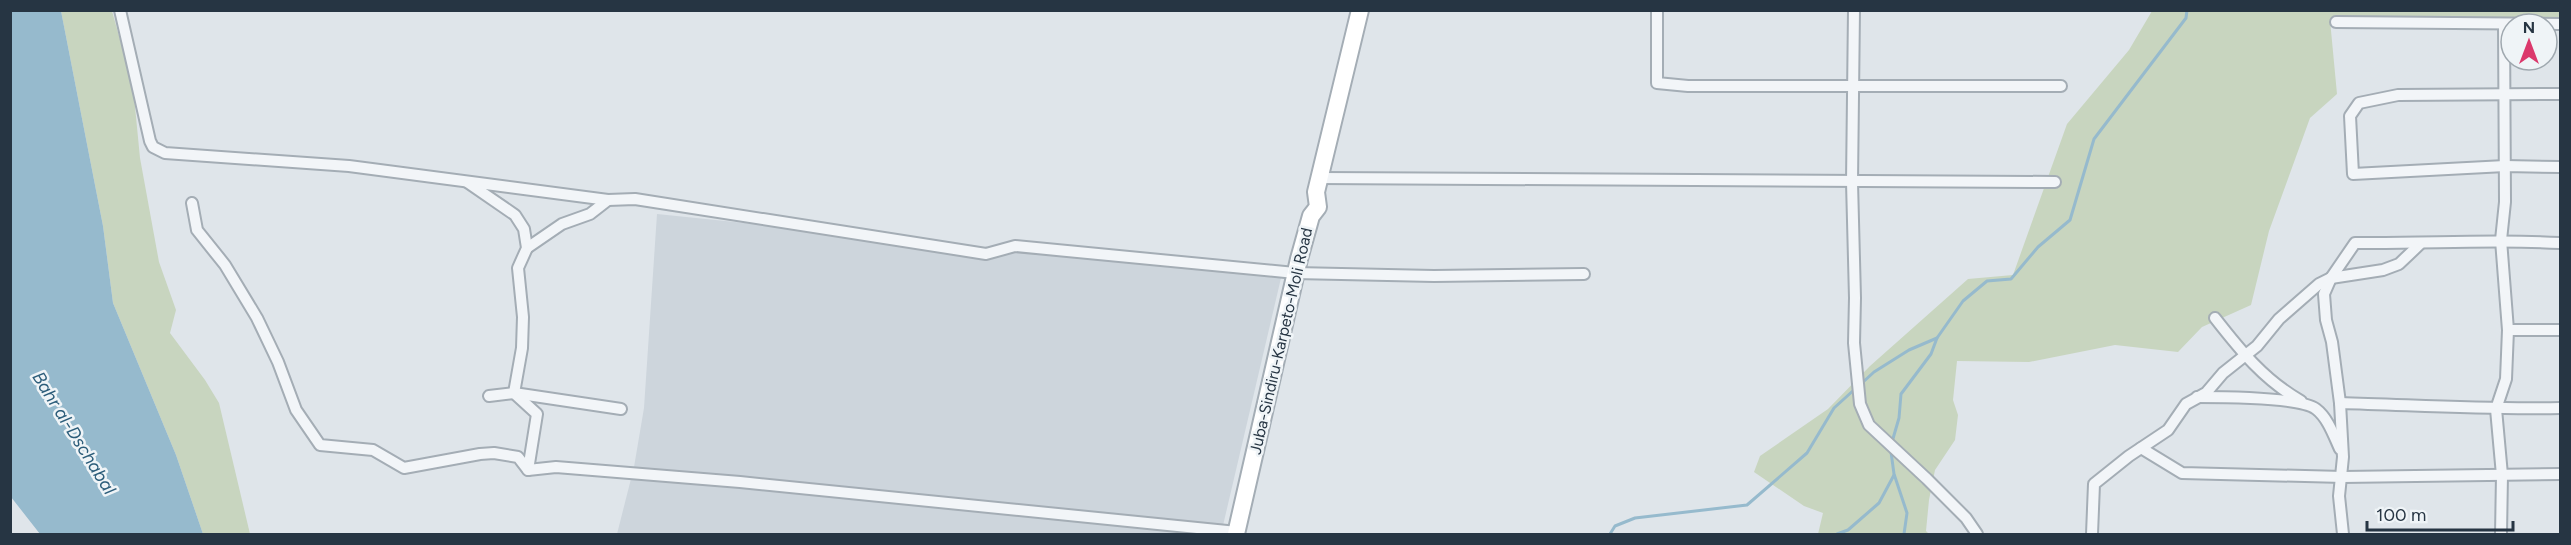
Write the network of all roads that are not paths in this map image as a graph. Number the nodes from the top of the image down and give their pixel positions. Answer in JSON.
{"nodes":[{"id":1,"x":120,"y":10,"type":"edge"},
{"id":2,"x":1360,"y":10,"type":"edge"},
{"id":3,"x":1657,"y":10,"type":"edge"},
{"id":4,"x":1854,"y":10,"type":"edge"},
{"id":5,"x":2337,"y":22,"type":"dead end"},
{"id":6,"x":2499,"y":24,"type":"edge"},
{"id":7,"x":2503,"y":72,"type":"edge"},
{"id":8,"x":1853,"y":86,"type":"junction"},
{"id":9,"x":2061,"y":86,"type":"dead end"},
{"id":10,"x":2503,"y":94,"type":"junction"},
{"id":11,"x":2560,"y":94,"type":"edge"},
{"id":12,"x":2505,"y":166,"type":"junction"},
{"id":13,"x":2560,"y":167,"type":"edge"},
{"id":14,"x":1319,"y":178,"type":"junction"},
{"id":15,"x":465,"y":181,"type":"junction"},
{"id":16,"x":1852,"y":182,"type":"junction"},
{"id":17,"x":2055,"y":182,"type":"dead end"},
{"id":18,"x":608,"y":200,"type":"junction"},
{"id":19,"x":192,"y":203,"type":"dead end"},
{"id":20,"x":2501,"y":240,"type":"junction"},
{"id":21,"x":2560,"y":243,"type":"edge"},
{"id":22,"x":2420,"y":244,"type":"junction"},
{"id":23,"x":527,"y":248,"type":"junction"},
{"id":24,"x":1295,"y":273,"type":"junction"},
{"id":25,"x":1584,"y":274,"type":"dead end"},
{"id":26,"x":2331,"y":278,"type":"junction"},
{"id":27,"x":2215,"y":318,"type":"dead end"},
{"id":28,"x":2508,"y":330,"type":"junction"},
{"id":29,"x":2560,"y":330,"type":"edge"},
{"id":30,"x":2245,"y":356,"type":"junction"},
{"id":31,"x":514,"y":393,"type":"junction"},
{"id":32,"x":489,"y":396,"type":"dead end"},
{"id":33,"x":2196,"y":397,"type":"junction"},
{"id":34,"x":2304,"y":402,"type":"junction"},
{"id":35,"x":2340,"y":404,"type":"junction"},
{"id":36,"x":2560,"y":408,"type":"edge"},
{"id":37,"x":621,"y":409,"type":"dead end"},
{"id":38,"x":2496,"y":410,"type":"junction"},
{"id":39,"x":2141,"y":448,"type":"junction"},
{"id":40,"x":2343,"y":457,"type":"junction"},
{"id":41,"x":528,"y":470,"type":"junction"},
{"id":42,"x":2560,"y":474,"type":"edge"},
{"id":43,"x":2502,"y":475,"type":"junction"},
{"id":44,"x":2343,"y":477,"type":"junction"},
{"id":45,"x":1237,"y":533,"type":"edge"},
{"id":46,"x":1977,"y":534,"type":"edge"},
{"id":47,"x":2092,"y":534,"type":"edge"},
{"id":48,"x":2343,"y":534,"type":"edge"},
{"id":49,"x":2501,"y":534,"type":"edge"}],
"edges":[{"from":1,"to":15,"type":"street"},
{"from":2,"to":14,"type":"main road","name":"Juba-Sindiru-Karpeto-Moli Road"},
{"from":3,"to":8,"type":"street"},
{"from":4,"to":8,"type":"street"},
{"from":5,"to":6,"type":"street"},
{"from":7,"to":10,"type":"street"},
{"from":8,"to":9,"type":"street"},
{"from":8,"to":16,"type":"street"},
{"from":10,"to":11,"type":"street"},
{"from":10,"to":12,"type":"street"},
{"from":10,"to":12,"type":"street"},
{"from":12,"to":13,"type":"street"},
{"from":12,"to":20,"type":"street"},
{"from":14,"to":16,"type":"street"},
{"from":14,"to":24,"type":"main road","name":"Juba-Sindiru-Karpeto-Moli Road"},
{"from":15,"to":18,"type":"street"},
{"from":15,"to":23,"type":"street"},
{"from":16,"to":17,"type":"street"},
{"from":16,"to":46,"type":"street"},
{"from":18,"to":23,"type":"street"},
{"from":18,"to":24,"type":"street"},
{"from":19,"to":41,"type":"street"},
{"from":20,"to":21,"type":"street"},
{"from":20,"to":22,"type":"street"},
{"from":20,"to":28,"type":"street"},
{"from":22,"to":26,"type":"street"},
{"from":22,"to":26,"type":"street"},
{"from":23,"to":31,"type":"street"},
{"from":24,"to":25,"type":"street"},
{"from":24,"to":45,"type":"main road","name":"Juba-Sindiru-Karpeto-Moli Road"},
{"from":26,"to":30,"type":"street"},
{"from":26,"to":35,"type":"street"},
{"from":27,"to":30,"type":"street"},
{"from":28,"to":29,"type":"street"},
{"from":28,"to":38,"type":"street"},
{"from":30,"to":33,"type":"street"},
{"from":30,"to":34,"type":"street"},
{"from":31,"to":32,"type":"street"},
{"from":31,"to":37,"type":"street"},
{"from":31,"to":41,"type":"street"},
{"from":33,"to":34,"type":"street"},
{"from":33,"to":39,"type":"street"},
{"from":34,"to":40,"type":"street"},
{"from":35,"to":38,"type":"street"},
{"from":35,"to":40,"type":"street"},
{"from":36,"to":38,"type":"street"},
{"from":38,"to":43,"type":"street"},
{"from":39,"to":44,"type":"street"},
{"from":39,"to":47,"type":"street"},
{"from":40,"to":44,"type":"street"},
{"from":41,"to":45,"type":"street"},
{"from":42,"to":43,"type":"street"},
{"from":43,"to":44,"type":"street"},
{"from":43,"to":49,"type":"street"},
{"from":44,"to":48,"type":"street"}]}
